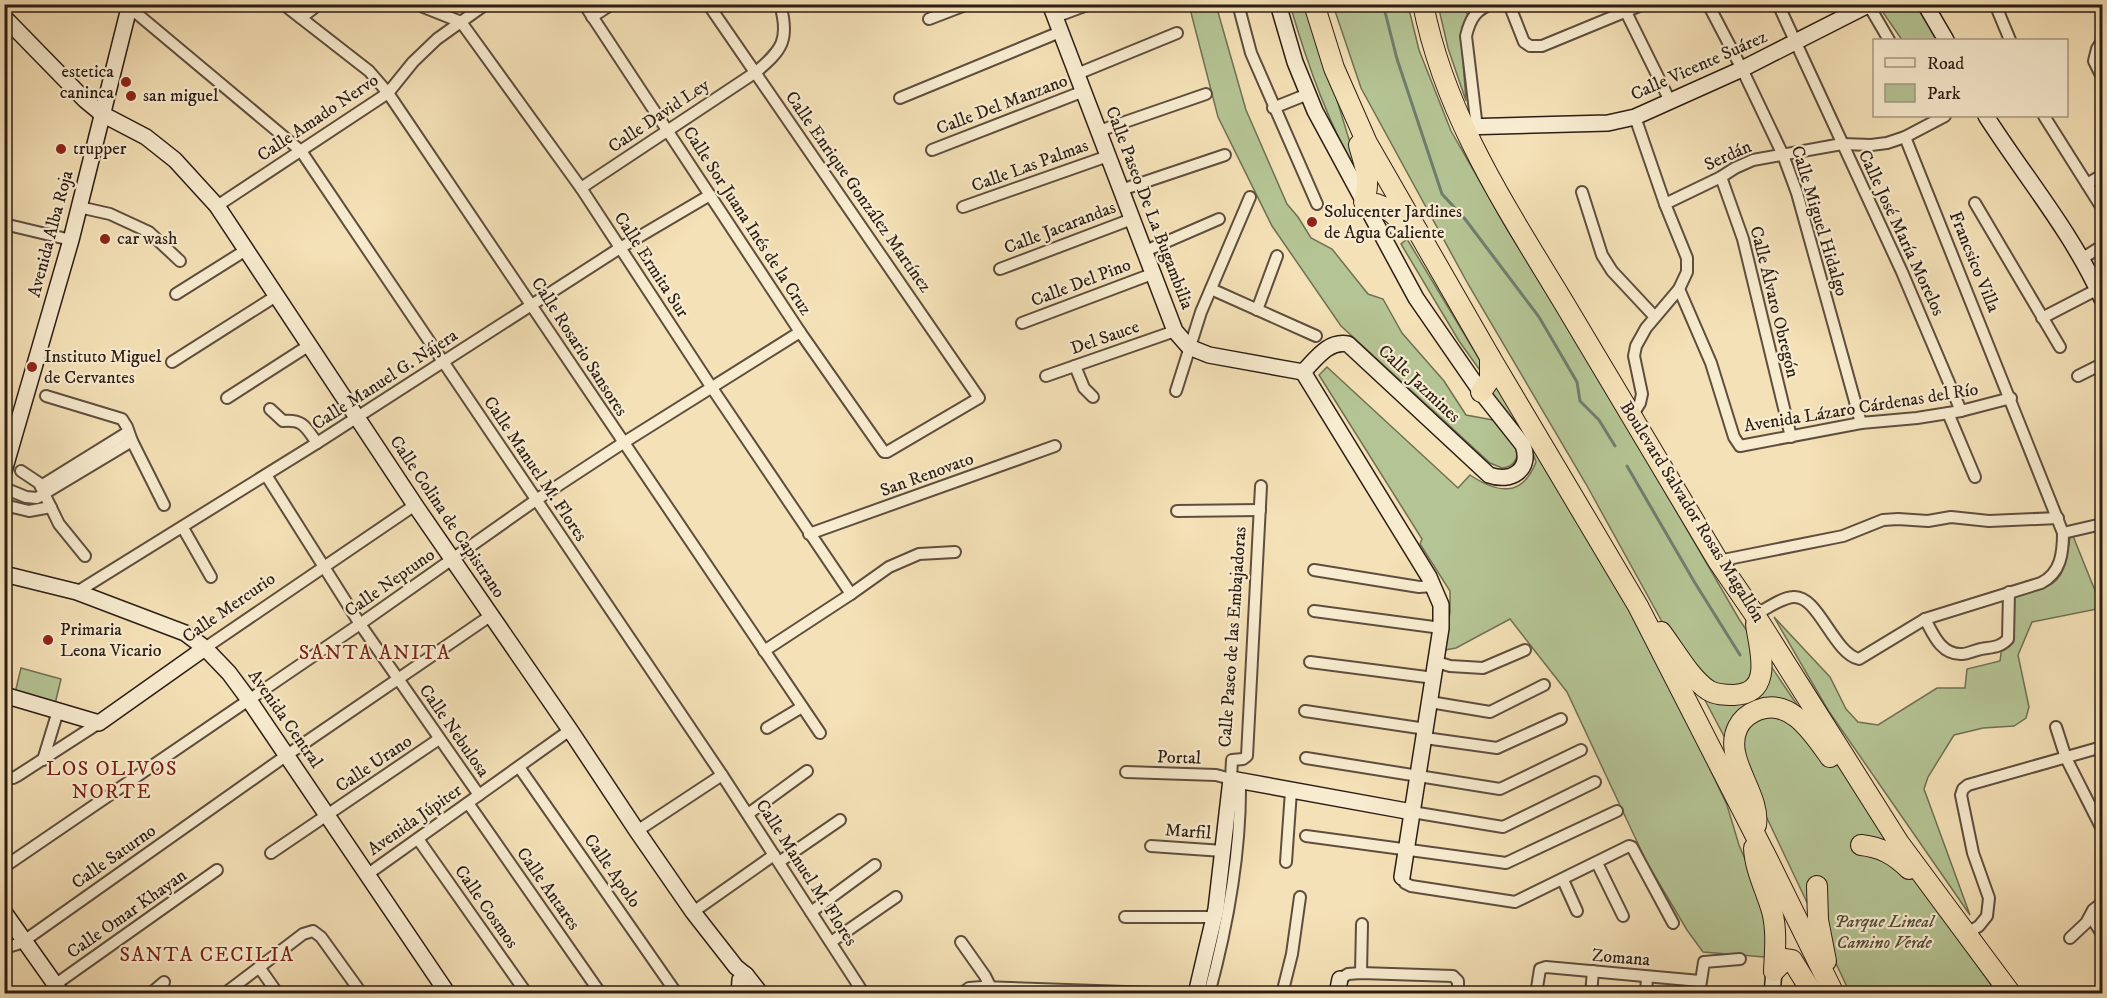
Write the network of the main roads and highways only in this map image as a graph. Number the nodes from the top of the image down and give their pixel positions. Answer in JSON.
{"nodes":[{"id":1,"x":1314,"y":4,"type":"edge"},
{"id":2,"x":1423,"y":4,"type":"edge"},
{"id":3,"x":1334,"y":68,"type":"junction"},
{"id":4,"x":1435,"y":263,"type":"junction"},
{"id":5,"x":1490,"y":357,"type":"junction"},
{"id":6,"x":1481,"y":392,"type":"road end"},
{"id":7,"x":1622,"y":580,"type":"junction"},
{"id":8,"x":1755,"y":615,"type":"junction"},
{"id":9,"x":1755,"y":834,"type":"junction"},
{"id":10,"x":1899,"y":843,"type":"junction"},
{"id":11,"x":1861,"y":845,"type":"dead end"},
{"id":12,"x":1817,"y":886,"type":"dead end"},
{"id":13,"x":1954,"y":917,"type":"junction"},
{"id":14,"x":1813,"y":993,"type":"edge"},
{"id":15,"x":1834,"y":993,"type":"edge"},
{"id":16,"x":2011,"y":993,"type":"edge"}],
"edges":[{"from":1,"to":3,"type":"highway"},
{"from":2,"to":8,"type":"highway","name":"Boulevard Salvador Rosas Magallón"},
{"from":3,"to":4,"type":"highway"},
{"from":3,"to":4,"type":"highway"},
{"from":4,"to":5,"type":"highway"},
{"from":5,"to":6,"type":"highway"},
{"from":5,"to":7,"type":"highway"},
{"from":7,"to":8,"type":"highway"},
{"from":7,"to":9,"type":"highway"},
{"from":8,"to":10,"type":"highway","name":"Boulevard Salvador Rosas Magallón"},
{"from":9,"to":10,"type":"highway"},
{"from":9,"to":14,"type":"highway"},
{"from":9,"to":15,"type":"highway"},
{"from":10,"to":13,"type":"highway","name":"Boulevard Salvador Rosas Magallón"},
{"from":11,"to":13,"type":"highway"},
{"from":12,"to":15,"type":"highway"},
{"from":13,"to":16,"type":"highway","name":"Boulevard Salvador Rosas Magallón"}]}
